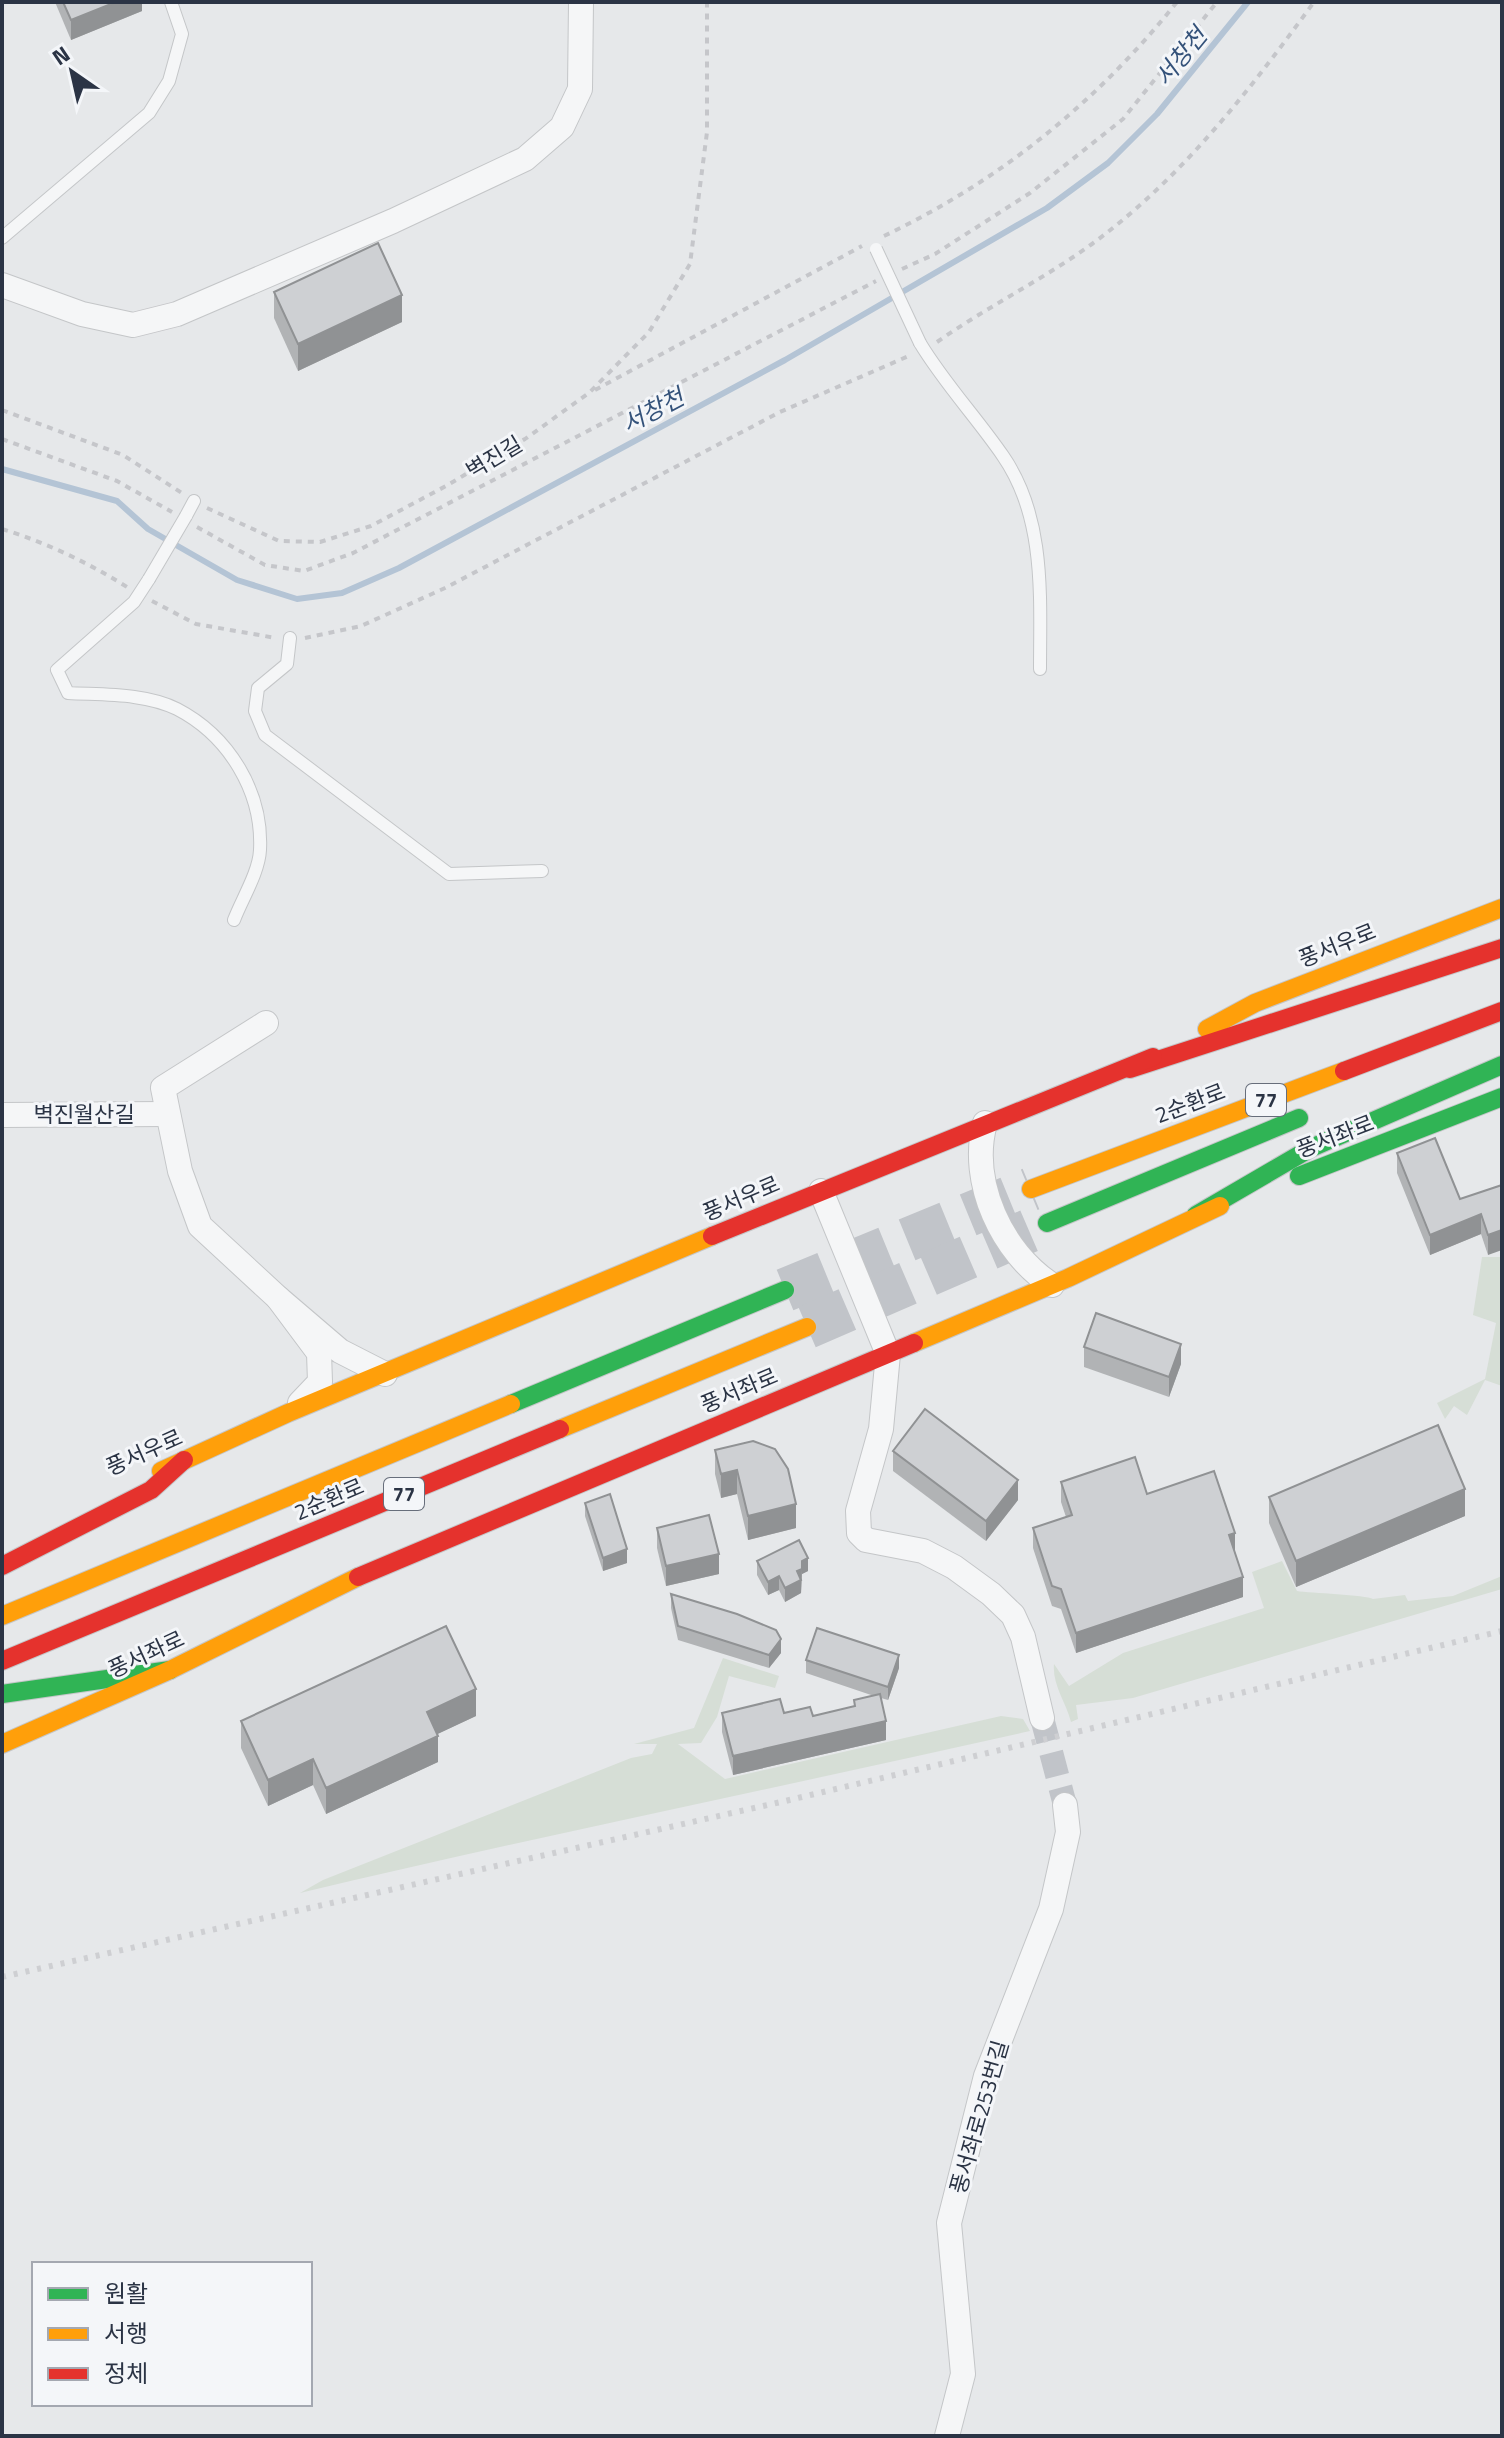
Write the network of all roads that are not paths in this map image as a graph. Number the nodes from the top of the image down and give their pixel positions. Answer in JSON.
{"nodes":[{"id":1,"x":171,"y":2,"type":"edge"},
{"id":2,"x":581,"y":2,"type":"edge"},
{"id":3,"x":2,"y":238,"type":"edge"},
{"id":4,"x":874,"y":245,"type":"road end"},
{"id":5,"x":2,"y":285,"type":"edge"},
{"id":6,"x":194,"y":501,"type":"road end"},
{"id":7,"x":290,"y":638,"type":"road end"},
{"id":8,"x":1040,"y":669,"type":"dead end"},
{"id":9,"x":542,"y":871,"type":"dead end"},
{"id":10,"x":1502,"y":908,"type":"edge"},
{"id":11,"x":234,"y":920,"type":"dead end"},
{"id":12,"x":1502,"y":948,"type":"edge"},
{"id":13,"x":1502,"y":1011,"type":"edge"},
{"id":14,"x":266,"y":1023,"type":"dead end"},
{"id":15,"x":1502,"y":1065,"type":"edge"},
{"id":16,"x":1130,"y":1069,"type":"junction"},
{"id":17,"x":1502,"y":1097,"type":"edge"},
{"id":18,"x":1312,"y":1113,"type":"dead end"},
{"id":19,"x":166,"y":1114,"type":"junction"},
{"id":20,"x":2,"y":1115,"type":"edge"},
{"id":21,"x":985,"y":1123,"type":"junction"},
{"id":22,"x":1031,"y":1189,"type":"tunnel mouth"},
{"id":23,"x":821,"y":1191,"type":"junction"},
{"id":24,"x":1196,"y":1215,"type":"junction"},
{"id":25,"x":1047,"y":1223,"type":"tunnel mouth"},
{"id":26,"x":1052,"y":1285,"type":"junction"},
{"id":27,"x":785,"y":1290,"type":"tunnel mouth"},
{"id":28,"x":278,"y":1298,"type":"junction"},
{"id":29,"x":807,"y":1327,"type":"tunnel mouth"},
{"id":30,"x":888,"y":1354,"type":"junction"},
{"id":31,"x":385,"y":1374,"type":"junction"},
{"id":32,"x":288,"y":1413,"type":"junction"},
{"id":33,"x":184,"y":1460,"type":"junction"},
{"id":34,"x":30,"y":1530,"type":"dead end"},
{"id":35,"x":2,"y":1566,"type":"edge"},
{"id":36,"x":2,"y":1616,"type":"edge"},
{"id":37,"x":2,"y":1661,"type":"edge"},
{"id":38,"x":170,"y":1670,"type":"junction"},
{"id":39,"x":2,"y":1694,"type":"edge"},
{"id":40,"x":1042,"y":1718,"type":"tunnel mouth"},
{"id":41,"x":2,"y":1744,"type":"edge"},
{"id":42,"x":1065,"y":1805,"type":"tunnel mouth"},
{"id":43,"x":947,"y":2436,"type":"edge"}],
"edges":[{"from":1,"to":3,"type":"lane"},
{"from":2,"to":5,"type":"street"},
{"from":4,"to":8,"type":"lane","bridge":true},
{"from":6,"to":11,"type":"lane","bridge":true},
{"from":7,"to":9,"type":"lane"},
{"from":10,"to":16,"type":"main road","name":"풍서우로"},
{"from":12,"to":16,"type":"main road"},
{"from":13,"to":22,"type":"main road","name":"2순환로","number":"77"},
{"from":14,"to":19,"type":"street"},
{"from":15,"to":24,"type":"main road"},
{"from":16,"to":21,"type":"main road","name":"풍서우로"},
{"from":17,"to":24,"type":"main road","name":"풍서좌로"},
{"from":18,"to":25,"type":"main road","number":"77"},
{"from":19,"to":20,"type":"street","name":"벽진월산길"},
{"from":19,"to":28,"type":"street"},
{"from":21,"to":23,"type":"main road","name":"풍서우로"},
{"from":21,"to":26,"type":"street"},
{"from":23,"to":30,"type":"street"},
{"from":23,"to":31,"type":"main road","name":"풍서우로"},
{"from":24,"to":26,"type":"main road","name":"풍서좌로"},
{"from":26,"to":30,"type":"main road","name":"풍서좌로"},
{"from":27,"to":36,"type":"main road","name":"2순환로","number":"77"},
{"from":28,"to":31,"type":"street"},
{"from":28,"to":32,"type":"street"},
{"from":29,"to":37,"type":"main road","name":"2순환로","number":"77"},
{"from":30,"to":38,"type":"main road","name":"풍서좌로"},
{"from":30,"to":40,"type":"street"},
{"from":31,"to":32,"type":"main road","name":"풍서우로"},
{"from":32,"to":33,"type":"main road","name":"풍서우로"},
{"from":33,"to":34,"type":"main road","name":"풍서우로"},
{"from":33,"to":35,"type":"main road"},
{"from":38,"to":39,"type":"main road"},
{"from":38,"to":41,"type":"main road","name":"풍서좌로"},
{"from":42,"to":43,"type":"street","name":"풍서좌로253번길"}]}
